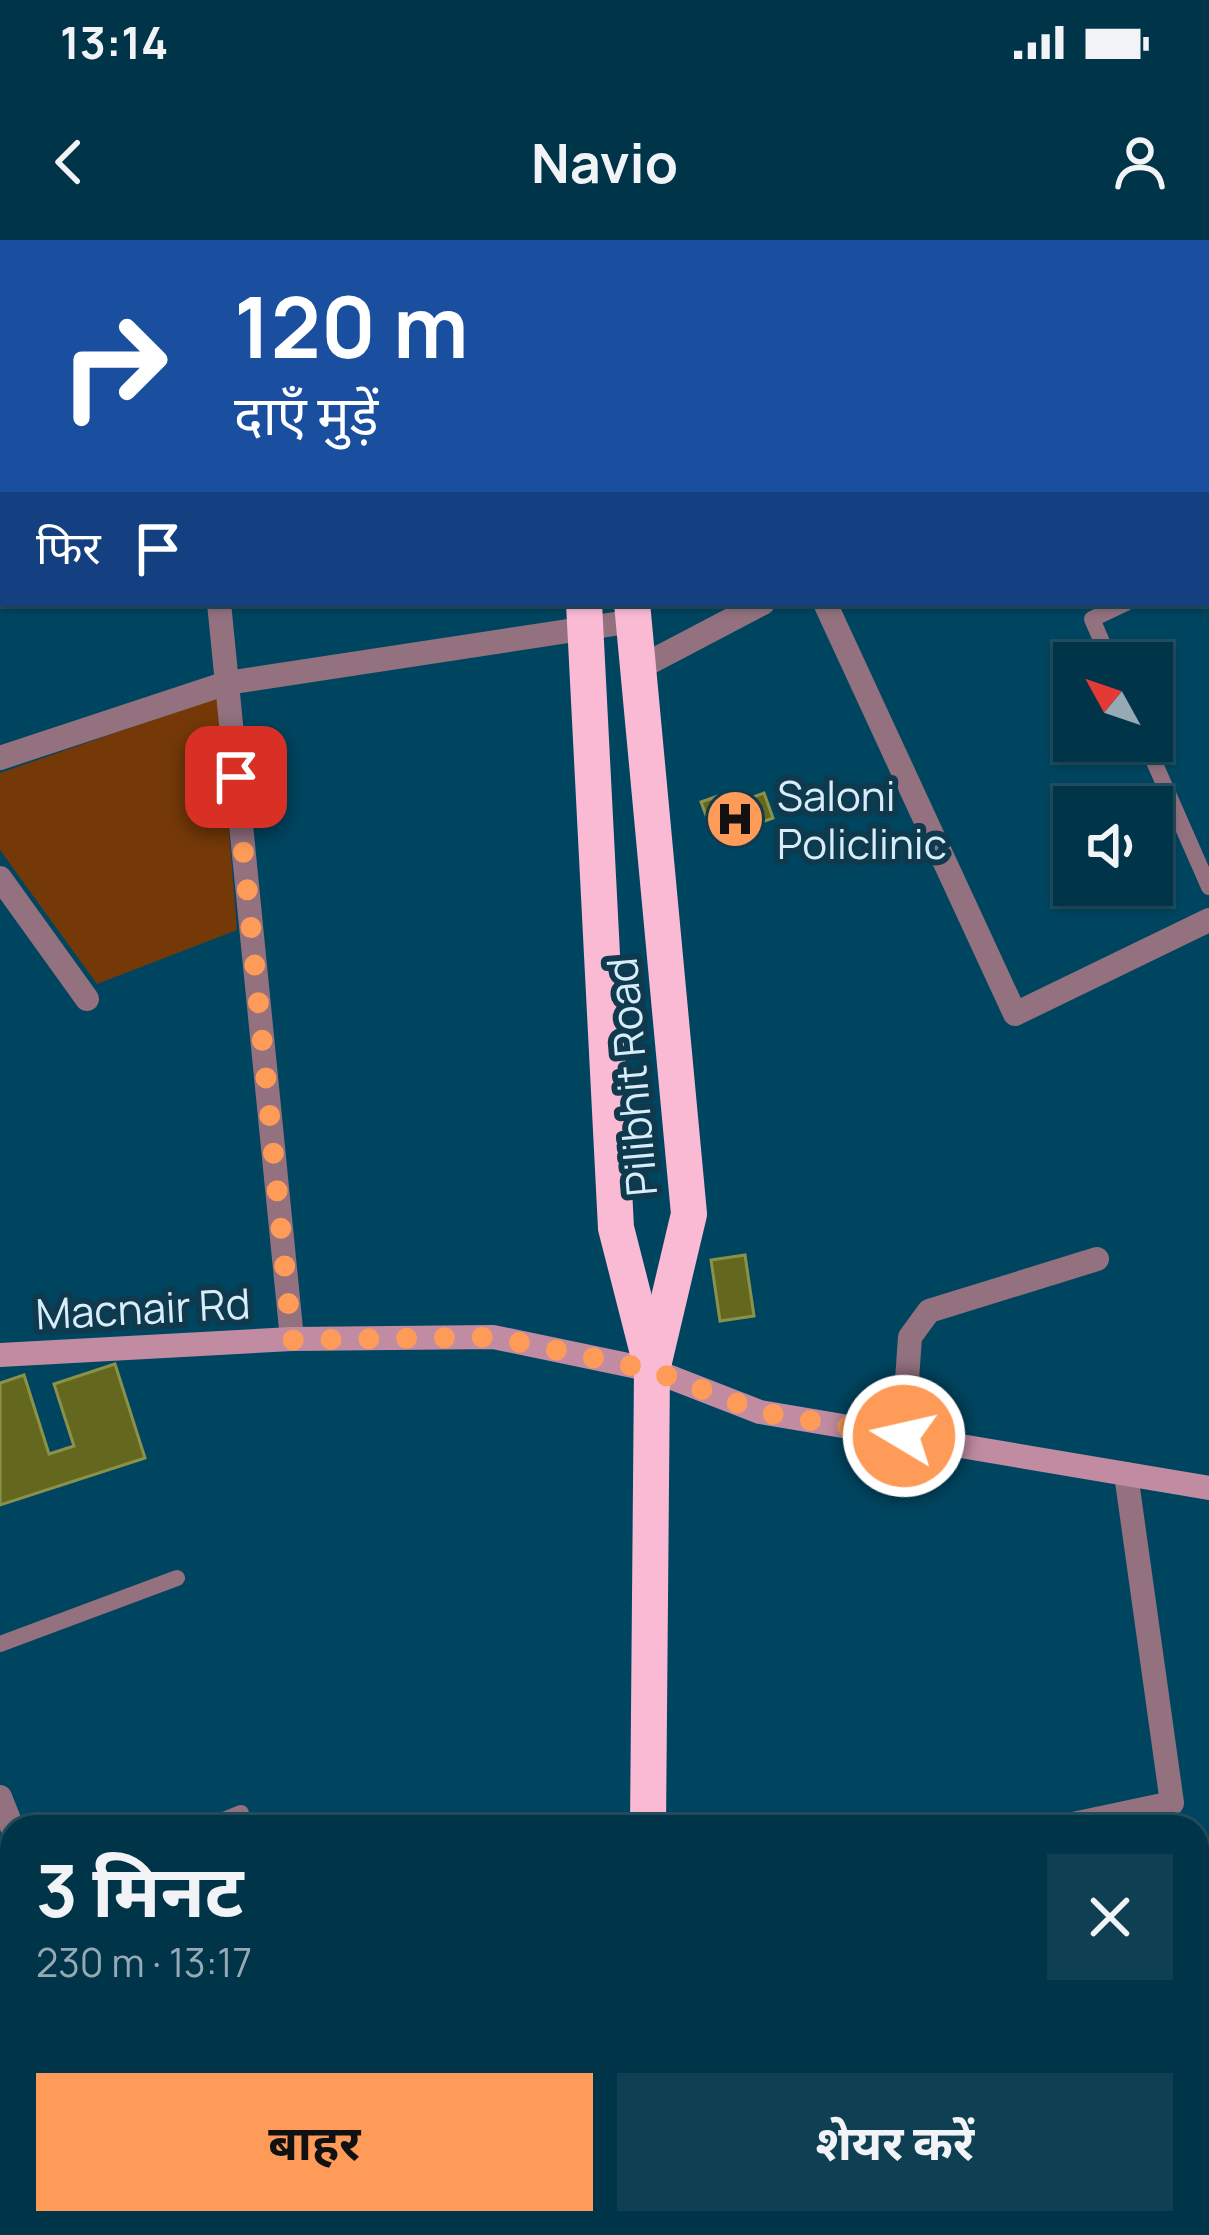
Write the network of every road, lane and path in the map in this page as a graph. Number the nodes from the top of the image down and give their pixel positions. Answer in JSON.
{"nodes":[{"id":1,"x":219,"y":606,"type":"edge"},
{"id":2,"x":758,"y":606,"type":"edge"},
{"id":3,"x":827,"y":606,"type":"edge"},
{"id":4,"x":1088,"y":611,"type":"edge"},
{"id":5,"x":633,"y":612,"type":"edge"},
{"id":6,"x":585,"y":615,"type":"edge"},
{"id":7,"x":1102,"y":642,"type":"edge"},
{"id":8,"x":639,"y":668,"type":"junction"},
{"id":9,"x":226,"y":683,"type":"junction"},
{"id":10,"x":0,"y":758,"type":"edge"},
{"id":11,"x":1154,"y":762,"type":"edge"},
{"id":12,"x":0,"y":878,"type":"edge"},
{"id":13,"x":1209,"y":887,"type":"edge"},
{"id":14,"x":1209,"y":920,"type":"edge"},
{"id":15,"x":87,"y":999,"type":"dead end"},
{"id":16,"x":1097,"y":1259,"type":"dead end"},
{"id":17,"x":292,"y":1340,"type":"junction"},
{"id":18,"x":0,"y":1355,"type":"edge"},
{"id":19,"x":652,"y":1370,"type":"junction"},
{"id":20,"x":904,"y":1436,"type":"junction"},
{"id":21,"x":1126,"y":1474,"type":"junction"},
{"id":22,"x":1209,"y":1488,"type":"edge"},
{"id":23,"x":177,"y":1578,"type":"dead end"},
{"id":24,"x":0,"y":1644,"type":"edge"},
{"id":25,"x":241,"y":1813,"type":"dead end"},
{"id":26,"x":236,"y":1815,"type":"edge"},
{"id":27,"x":648,"y":1815,"type":"edge"},
{"id":28,"x":1116,"y":1815,"type":"edge"}],
"edges":[{"from":1,"to":9,"type":"street"},
{"from":2,"to":8,"type":"street"},
{"from":3,"to":14,"type":"street"},
{"from":4,"to":7,"type":"lane"},
{"from":5,"to":6,"type":"street"},
{"from":5,"to":8,"type":"highway","name":"Pilibhit Road"},
{"from":6,"to":9,"type":"street"},
{"from":6,"to":19,"type":"highway"},
{"from":8,"to":19,"type":"highway","name":"Pilibhit Road"},
{"from":9,"to":10,"type":"street"},
{"from":9,"to":17,"type":"street"},
{"from":11,"to":13,"type":"lane"},
{"from":12,"to":15,"type":"street"},
{"from":16,"to":20,"type":"street"},
{"from":17,"to":18,"type":"street","name":"Macnair Rd"},
{"from":17,"to":19,"type":"street","name":"Macnair Rd"},
{"from":19,"to":20,"type":"street","name":"Macnair Rd"},
{"from":19,"to":27,"type":"highway","name":"Pilibhit Road"},
{"from":20,"to":21,"type":"street","name":"Macnair Rd"},
{"from":21,"to":22,"type":"street","name":"Macnair Rd"},
{"from":21,"to":28,"type":"street"},
{"from":23,"to":24,"type":"lane"},
{"from":25,"to":26,"type":"lane"}]}
